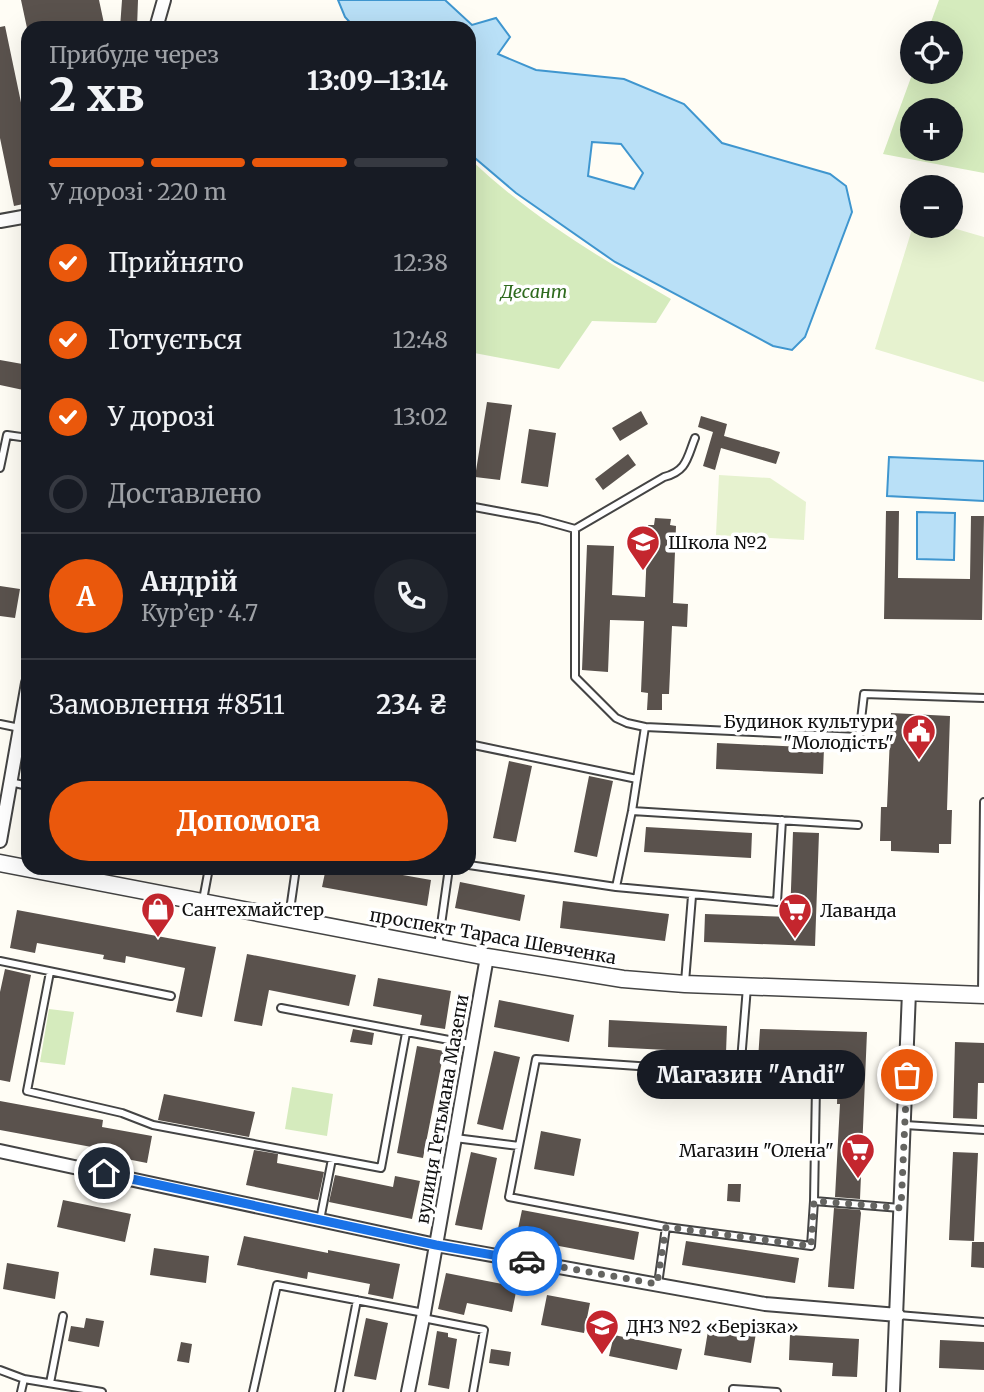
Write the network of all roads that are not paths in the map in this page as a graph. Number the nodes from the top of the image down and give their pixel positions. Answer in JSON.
{"nodes":[{"id":1,"x":164,"y":0,"type":"edge"},
{"id":2,"x":158,"y":21,"type":"edge"},
{"id":3,"x":21,"y":217,"type":"edge"},
{"id":4,"x":0,"y":221,"type":"edge"},
{"id":5,"x":21,"y":437,"type":"edge"},
{"id":6,"x":695,"y":438,"type":"dead end"},
{"id":7,"x":0,"y":468,"type":"edge"},
{"id":8,"x":476,"y":508,"type":"edge"},
{"id":9,"x":575,"y":529,"type":"junction"},
{"id":10,"x":984,"y":698,"type":"edge"},
{"id":11,"x":21,"y":723,"type":"edge"},
{"id":12,"x":0,"y":724,"type":"edge"},
{"id":13,"x":645,"y":727,"type":"junction"},
{"id":14,"x":20,"y":728,"type":"junction"},
{"id":15,"x":476,"y":745,"type":"edge"},
{"id":16,"x":637,"y":779,"type":"junction"},
{"id":17,"x":6,"y":790,"type":"edge"},
{"id":18,"x":984,"y":802,"type":"edge"},
{"id":19,"x":632,"y":811,"type":"junction"},
{"id":20,"x":782,"y":820,"type":"junction"},
{"id":21,"x":858,"y":825,"type":"dead end"},
{"id":22,"x":0,"y":841,"type":"edge"},
{"id":23,"x":983,"y":854,"type":"edge"},
{"id":24,"x":0,"y":863,"type":"edge"},
{"id":25,"x":476,"y":866,"type":"edge"},
{"id":26,"x":21,"y":867,"type":"edge"},
{"id":27,"x":62,"y":875,"type":"edge"},
{"id":28,"x":208,"y":875,"type":"edge"},
{"id":29,"x":295,"y":875,"type":"edge"},
{"id":30,"x":448,"y":875,"type":"edge"},
{"id":31,"x":616,"y":887,"type":"junction"},
{"id":32,"x":692,"y":896,"type":"junction"},
{"id":33,"x":203,"y":902,"type":"junction"},
{"id":34,"x":289,"y":917,"type":"junction"},
{"id":35,"x":438,"y":946,"type":"junction"},
{"id":36,"x":487,"y":957,"type":"junction"},
{"id":37,"x":0,"y":961,"type":"edge"},
{"id":38,"x":50,"y":972,"type":"junction"},
{"id":39,"x":685,"y":984,"type":"junction"},
{"id":40,"x":747,"y":985,"type":"junction"},
{"id":41,"x":909,"y":992,"type":"junction"},
{"id":42,"x":983,"y":994,"type":"edge"},
{"id":43,"x":171,"y":996,"type":"dead end"},
{"id":44,"x":281,"y":1009,"type":"dead end"},
{"id":45,"x":406,"y":1033,"type":"junction"},
{"id":46,"x":470,"y":1044,"type":"junction"},
{"id":47,"x":740,"y":1073,"type":"junction"},
{"id":48,"x":905,"y":1125,"type":"junction"},
{"id":49,"x":984,"y":1130,"type":"edge"},
{"id":50,"x":454,"y":1137,"type":"junction"},
{"id":51,"x":519,"y":1146,"type":"junction"},
{"id":52,"x":0,"y":1151,"type":"edge"},
{"id":53,"x":332,"y":1159,"type":"junction"},
{"id":54,"x":814,"y":1201,"type":"junction"},
{"id":55,"x":901,"y":1208,"type":"junction"},
{"id":56,"x":320,"y":1220,"type":"junction"},
{"id":57,"x":666,"y":1227,"type":"junction"},
{"id":58,"x":436,"y":1245,"type":"junction"},
{"id":59,"x":657,"y":1284,"type":"junction"},
{"id":60,"x":358,"y":1300,"type":"junction"},
{"id":61,"x":63,"y":1315,"type":"dead end"},
{"id":62,"x":424,"y":1315,"type":"junction"},
{"id":63,"x":898,"y":1315,"type":"junction"},
{"id":64,"x":984,"y":1322,"type":"edge"},
{"id":65,"x":0,"y":1370,"type":"edge"},
{"id":66,"x":24,"y":1379,"type":"junction"},
{"id":67,"x":50,"y":1383,"type":"junction"},
{"id":68,"x":21,"y":1392,"type":"edge"},
{"id":69,"x":102,"y":1392,"type":"edge"},
{"id":70,"x":253,"y":1392,"type":"edge"},
{"id":71,"x":339,"y":1392,"type":"edge"},
{"id":72,"x":408,"y":1392,"type":"edge"},
{"id":73,"x":473,"y":1392,"type":"edge"},
{"id":74,"x":733,"y":1392,"type":"edge"},
{"id":75,"x":777,"y":1392,"type":"edge"},
{"id":76,"x":893,"y":1392,"type":"edge"}],
"edges":[{"from":1,"to":2,"type":"street"},
{"from":3,"to":4,"type":"street"},
{"from":5,"to":7,"type":"lane"},
{"from":6,"to":9,"type":"lane"},
{"from":8,"to":9,"type":"lane"},
{"from":9,"to":13,"type":"lane"},
{"from":10,"to":13,"type":"lane"},
{"from":11,"to":14,"type":"street"},
{"from":12,"to":14,"type":"lane"},
{"from":13,"to":16,"type":"lane"},
{"from":14,"to":17,"type":"street"},
{"from":15,"to":16,"type":"lane"},
{"from":16,"to":19,"type":"lane"},
{"from":17,"to":22,"type":"street"},
{"from":18,"to":23,"type":"lane"},
{"from":19,"to":20,"type":"lane"},
{"from":19,"to":31,"type":"lane"},
{"from":20,"to":21,"type":"lane"},
{"from":20,"to":32,"type":"lane"},
{"from":23,"to":42,"type":"lane"},
{"from":24,"to":26,"type":"street","name":"проспект Тараса Шевченка"},
{"from":25,"to":31,"type":"lane"},
{"from":27,"to":33,"type":"street","name":"проспект Тараса Шевченка"},
{"from":28,"to":33,"type":"lane"},
{"from":29,"to":34,"type":"lane"},
{"from":30,"to":35,"type":"lane"},
{"from":31,"to":32,"type":"lane"},
{"from":32,"to":39,"type":"lane"},
{"from":33,"to":34,"type":"street","name":"проспект Тараса Шевченка"},
{"from":34,"to":35,"type":"street","name":"проспект Тараса Шевченка"},
{"from":35,"to":36,"type":"street","name":"проспект Тараса Шевченка"},
{"from":36,"to":39,"type":"street","name":"проспект Тараса Шевченка"},
{"from":36,"to":46,"type":"street","name":"вулиця Гетьмана Мазепи"},
{"from":37,"to":38,"type":"lane"},
{"from":38,"to":43,"type":"lane"},
{"from":38,"to":53,"type":"lane"},
{"from":39,"to":40,"type":"street","name":"проспект Тараса Шевченка"},
{"from":40,"to":41,"type":"street","name":"проспект Тараса Шевченка"},
{"from":40,"to":47,"type":"lane"},
{"from":41,"to":42,"type":"street","name":"проспект Тараса Шевченка"},
{"from":41,"to":48,"type":"street"},
{"from":44,"to":45,"type":"lane"},
{"from":45,"to":46,"type":"lane"},
{"from":45,"to":53,"type":"lane"},
{"from":46,"to":50,"type":"street","name":"вулиця Гетьмана Мазепи"},
{"from":47,"to":51,"type":"lane"},
{"from":47,"to":54,"type":"lane"},
{"from":48,"to":49,"type":"lane"},
{"from":48,"to":55,"type":"street"},
{"from":50,"to":51,"type":"lane"},
{"from":50,"to":58,"type":"street","name":"вулиця Гетьмана Мазепи"},
{"from":51,"to":57,"type":"lane"},
{"from":52,"to":56,"type":"street"},
{"from":53,"to":56,"type":"lane"},
{"from":54,"to":55,"type":"lane"},
{"from":54,"to":57,"type":"lane"},
{"from":55,"to":63,"type":"street"},
{"from":56,"to":58,"type":"street"},
{"from":57,"to":59,"type":"lane"},
{"from":58,"to":59,"type":"street"},
{"from":58,"to":62,"type":"street","name":"вулиця Гетьмана Мазепи"},
{"from":59,"to":63,"type":"street"},
{"from":60,"to":62,"type":"lane"},
{"from":60,"to":70,"type":"lane"},
{"from":60,"to":71,"type":"lane"},
{"from":61,"to":67,"type":"lane"},
{"from":62,"to":72,"type":"street","name":"вулиця Гетьмана Мазепи"},
{"from":62,"to":73,"type":"lane"},
{"from":63,"to":64,"type":"lane"},
{"from":63,"to":76,"type":"street"},
{"from":65,"to":66,"type":"lane"},
{"from":66,"to":67,"type":"lane"},
{"from":66,"to":68,"type":"lane"},
{"from":67,"to":69,"type":"lane"},
{"from":74,"to":75,"type":"lane"}]}
